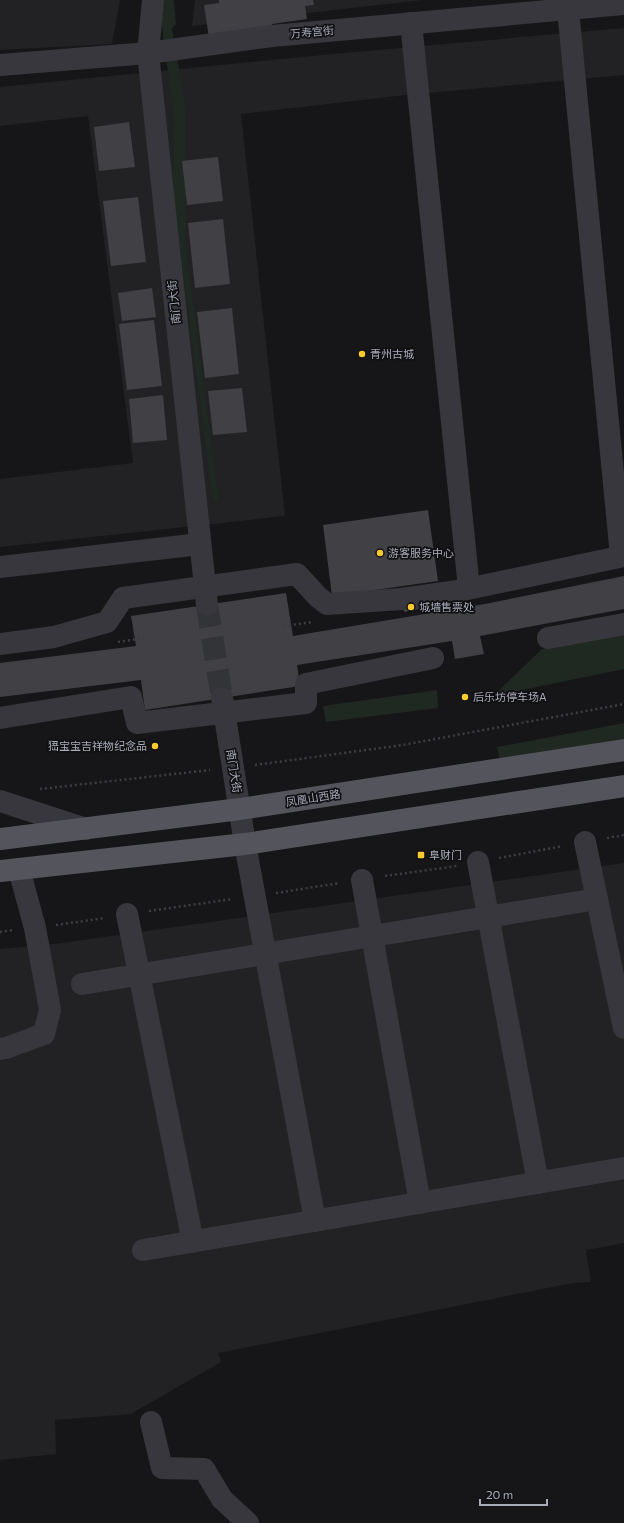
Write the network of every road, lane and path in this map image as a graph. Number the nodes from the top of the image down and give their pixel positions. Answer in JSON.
{"nodes":[{"id":1,"x":152,"y":0,"type":"edge"},
{"id":2,"x":624,"y":4,"type":"edge"},
{"id":3,"x":568,"y":9,"type":"junction"},
{"id":4,"x":412,"y":23,"type":"junction"},
{"id":5,"x":148,"y":53,"type":"junction"},
{"id":6,"x":0,"y":65,"type":"edge"},
{"id":7,"x":200,"y":544,"type":"junction"},
{"id":8,"x":623,"y":556,"type":"edge"},
{"id":9,"x":0,"y":567,"type":"edge"},
{"id":10,"x":469,"y":588,"type":"junction"},
{"id":11,"x":206,"y":596,"type":"junction"},
{"id":12,"x":624,"y":624,"type":"edge"},
{"id":13,"x":548,"y":638,"type":"dead end"},
{"id":14,"x":0,"y":644,"type":"edge"},
{"id":15,"x":433,"y":658,"type":"dead end"},
{"id":16,"x":624,"y":704,"type":"edge"},
{"id":17,"x":223,"y":706,"type":"junction"},
{"id":18,"x":0,"y":718,"type":"edge"},
{"id":19,"x":499,"y":727,"type":"dead end"},
{"id":20,"x":624,"y":750,"type":"edge"},
{"id":21,"x":624,"y":786,"type":"edge"},
{"id":22,"x":0,"y":801,"type":"edge"},
{"id":23,"x":240,"y":809,"type":"junction"},
{"id":24,"x":86,"y":829,"type":"junction"},
{"id":25,"x":624,"y":835,"type":"edge"},
{"id":26,"x":0,"y":839,"type":"edge"},
{"id":27,"x":586,"y":842,"type":"junction"},
{"id":28,"x":245,"y":844,"type":"junction"},
{"id":29,"x":478,"y":862,"type":"junction"},
{"id":30,"x":10,"y":870,"type":"edge"},
{"id":31,"x":362,"y":880,"type":"junction"},
{"id":32,"x":255,"y":896,"type":"junction"},
{"id":33,"x":597,"y":898,"type":"junction"},
{"id":34,"x":127,"y":914,"type":"junction"},
{"id":35,"x":488,"y":917,"type":"junction"},
{"id":36,"x":35,"y":928,"type":"junction"},
{"id":37,"x":0,"y":932,"type":"edge"},
{"id":38,"x":372,"y":936,"type":"junction"},
{"id":39,"x":266,"y":953,"type":"junction"},
{"id":40,"x":140,"y":974,"type":"junction"},
{"id":41,"x":82,"y":984,"type":"dead end"},
{"id":42,"x":624,"y":1028,"type":"edge"},
{"id":43,"x":0,"y":1048,"type":"edge"},
{"id":44,"x":624,"y":1168,"type":"edge"},
{"id":45,"x":538,"y":1183,"type":"junction"},
{"id":46,"x":420,"y":1203,"type":"junction"},
{"id":47,"x":315,"y":1220,"type":"junction"},
{"id":48,"x":193,"y":1242,"type":"junction"},
{"id":49,"x":143,"y":1250,"type":"dead end"},
{"id":50,"x":151,"y":1422,"type":"dead end"},
{"id":51,"x":248,"y":1523,"type":"edge"}],
"edges":[{"from":1,"to":5,"type":"street","name":"南门大街"},
{"from":2,"to":3,"type":"street","name":"万寿宫街"},
{"from":3,"to":4,"type":"street","name":"万寿宫街"},
{"from":3,"to":8,"type":"street"},
{"from":4,"to":5,"type":"street","name":"万寿宫街"},
{"from":4,"to":10,"type":"street"},
{"from":5,"to":6,"type":"street","name":"万寿宫街"},
{"from":5,"to":7,"type":"street","name":"南门大街"},
{"from":7,"to":9,"type":"street"},
{"from":7,"to":11,"type":"street","name":"南门大街"},
{"from":8,"to":10,"type":"street"},
{"from":10,"to":11,"type":"street"},
{"from":11,"to":14,"type":"street"},
{"from":12,"to":13,"type":"street"},
{"from":15,"to":17,"type":"street"},
{"from":16,"to":19,"type":"path"},
{"from":17,"to":18,"type":"street"},
{"from":17,"to":23,"type":"street","name":"南门大街"},
{"from":20,"to":23,"type":"main road","name":"凤凰山西路"},
{"from":21,"to":28,"type":"main road"},
{"from":22,"to":24,"type":"street"},
{"from":23,"to":24,"type":"main road","name":"凤凰山西路"},
{"from":23,"to":28,"type":"street","name":"南门大街"},
{"from":24,"to":26,"type":"main road","name":"凤凰山西路"},
{"from":25,"to":27,"type":"path"},
{"from":27,"to":29,"type":"path"},
{"from":27,"to":33,"type":"street"},
{"from":28,"to":30,"type":"main road"},
{"from":28,"to":32,"type":"street","name":"南门大街"},
{"from":29,"to":31,"type":"path"},
{"from":29,"to":35,"type":"street"},
{"from":30,"to":36,"type":"street"},
{"from":31,"to":32,"type":"path"},
{"from":31,"to":38,"type":"street"},
{"from":32,"to":34,"type":"path"},
{"from":32,"to":39,"type":"street","name":"南门大街"},
{"from":33,"to":35,"type":"street"},
{"from":33,"to":42,"type":"street"},
{"from":34,"to":36,"type":"path"},
{"from":34,"to":40,"type":"street"},
{"from":35,"to":38,"type":"street"},
{"from":35,"to":45,"type":"street"},
{"from":36,"to":37,"type":"path"},
{"from":36,"to":43,"type":"street"},
{"from":38,"to":39,"type":"street"},
{"from":38,"to":46,"type":"street"},
{"from":39,"to":40,"type":"street"},
{"from":39,"to":47,"type":"street","name":"南门大街"},
{"from":40,"to":41,"type":"street"},
{"from":40,"to":48,"type":"street"},
{"from":44,"to":45,"type":"street"},
{"from":45,"to":46,"type":"street"},
{"from":46,"to":47,"type":"street"},
{"from":47,"to":48,"type":"street"},
{"from":48,"to":49,"type":"street"},
{"from":50,"to":51,"type":"street"}]}
